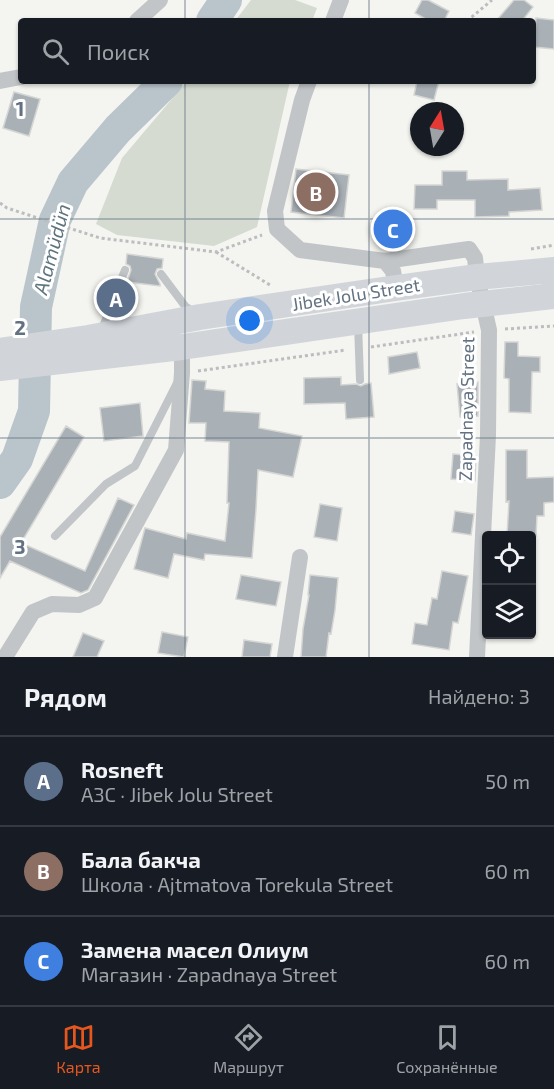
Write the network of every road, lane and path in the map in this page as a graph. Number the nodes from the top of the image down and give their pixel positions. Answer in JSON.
{"nodes":[{"id":1,"x":160,"y":0,"type":"edge"},
{"id":2,"x":341,"y":0,"type":"edge"},
{"id":3,"x":492,"y":0,"type":"edge"},
{"id":4,"x":140,"y":18,"type":"edge"},
{"id":5,"x":334,"y":18,"type":"edge"},
{"id":6,"x":471,"y":18,"type":"edge"},
{"id":7,"x":18,"y":78,"type":"edge"},
{"id":8,"x":0,"y":81,"type":"edge"},
{"id":9,"x":308,"y":84,"type":"edge"},
{"id":10,"x":0,"y":203,"type":"edge"},
{"id":11,"x":278,"y":230,"type":"junction"},
{"id":12,"x":216,"y":252,"type":"junction"},
{"id":13,"x":385,"y":261,"type":"junction"},
{"id":14,"x":125,"y":270,"type":"dead end"},
{"id":15,"x":554,"y":270,"type":"edge"},
{"id":16,"x":161,"y":274,"type":"dead end"},
{"id":17,"x":477,"y":278,"type":"junction"},
{"id":18,"x":270,"y":285,"type":"dead end"},
{"id":19,"x":396,"y":288,"type":"junction"},
{"id":20,"x":554,"y":296,"type":"edge"},
{"id":21,"x":483,"y":303,"type":"junction"},
{"id":22,"x":200,"y":317,"type":"junction"},
{"id":23,"x":358,"y":321,"type":"junction"},
{"id":24,"x":554,"y":326,"type":"edge"},
{"id":25,"x":489,"y":330,"type":"junction"},
{"id":26,"x":94,"y":344,"type":"junction"},
{"id":27,"x":182,"y":347,"type":"junction"},
{"id":28,"x":358,"y":348,"type":"junction"},
{"id":29,"x":0,"y":351,"type":"edge"},
{"id":30,"x":0,"y":368,"type":"edge"},
{"id":31,"x":182,"y":373,"type":"junction"},
{"id":32,"x":360,"y":380,"type":"dead end"},
{"id":33,"x":55,"y":536,"type":"dead end"},
{"id":34,"x":300,"y":557,"type":"dead end"},
{"id":35,"x":5,"y":657,"type":"edge"},
{"id":36,"x":285,"y":657,"type":"edge"},
{"id":37,"x":477,"y":657,"type":"edge"}],
"edges":[{"from":1,"to":4,"type":"street"},
{"from":2,"to":5,"type":"street"},
{"from":3,"to":6,"type":"path"},
{"from":7,"to":8,"type":"street"},
{"from":9,"to":11,"type":"street"},
{"from":10,"to":12,"type":"path"},
{"from":11,"to":12,"type":"path"},
{"from":11,"to":13,"type":"street"},
{"from":12,"to":18,"type":"path"},
{"from":13,"to":17,"type":"street","name":"Zapadnaya Street"},
{"from":13,"to":19,"type":"street"},
{"from":14,"to":26,"type":"lane"},
{"from":15,"to":17,"type":"main road","name":"Jibek Jolu Street"},
{"from":16,"to":22,"type":"lane"},
{"from":17,"to":19,"type":"main road","name":"Jibek Jolu Street"},
{"from":17,"to":21,"type":"street","name":"Zapadnaya Street"},
{"from":19,"to":22,"type":"main road","name":"Jibek Jolu Street"},
{"from":20,"to":21,"type":"main road","name":"Jibek Jolu Street"},
{"from":21,"to":23,"type":"main road","name":"Jibek Jolu Street"},
{"from":21,"to":25,"type":"street","name":"Zapadnaya Street"},
{"from":22,"to":26,"type":"main road","name":"Jibek Jolu Street"},
{"from":23,"to":27,"type":"main road","name":"Jibek Jolu Street"},
{"from":23,"to":28,"type":"lane"},
{"from":24,"to":25,"type":"path"},
{"from":25,"to":28,"type":"path"},
{"from":25,"to":37,"type":"street","name":"Zapadnaya Street"},
{"from":26,"to":27,"type":"main road","name":"Jibek Jolu Street"},
{"from":26,"to":29,"type":"main road"},
{"from":26,"to":30,"type":"main road"},
{"from":27,"to":31,"type":"street"},
{"from":28,"to":31,"type":"path"},
{"from":28,"to":32,"type":"lane"},
{"from":31,"to":33,"type":"lane"},
{"from":31,"to":35,"type":"street"},
{"from":34,"to":36,"type":"street"}]}
